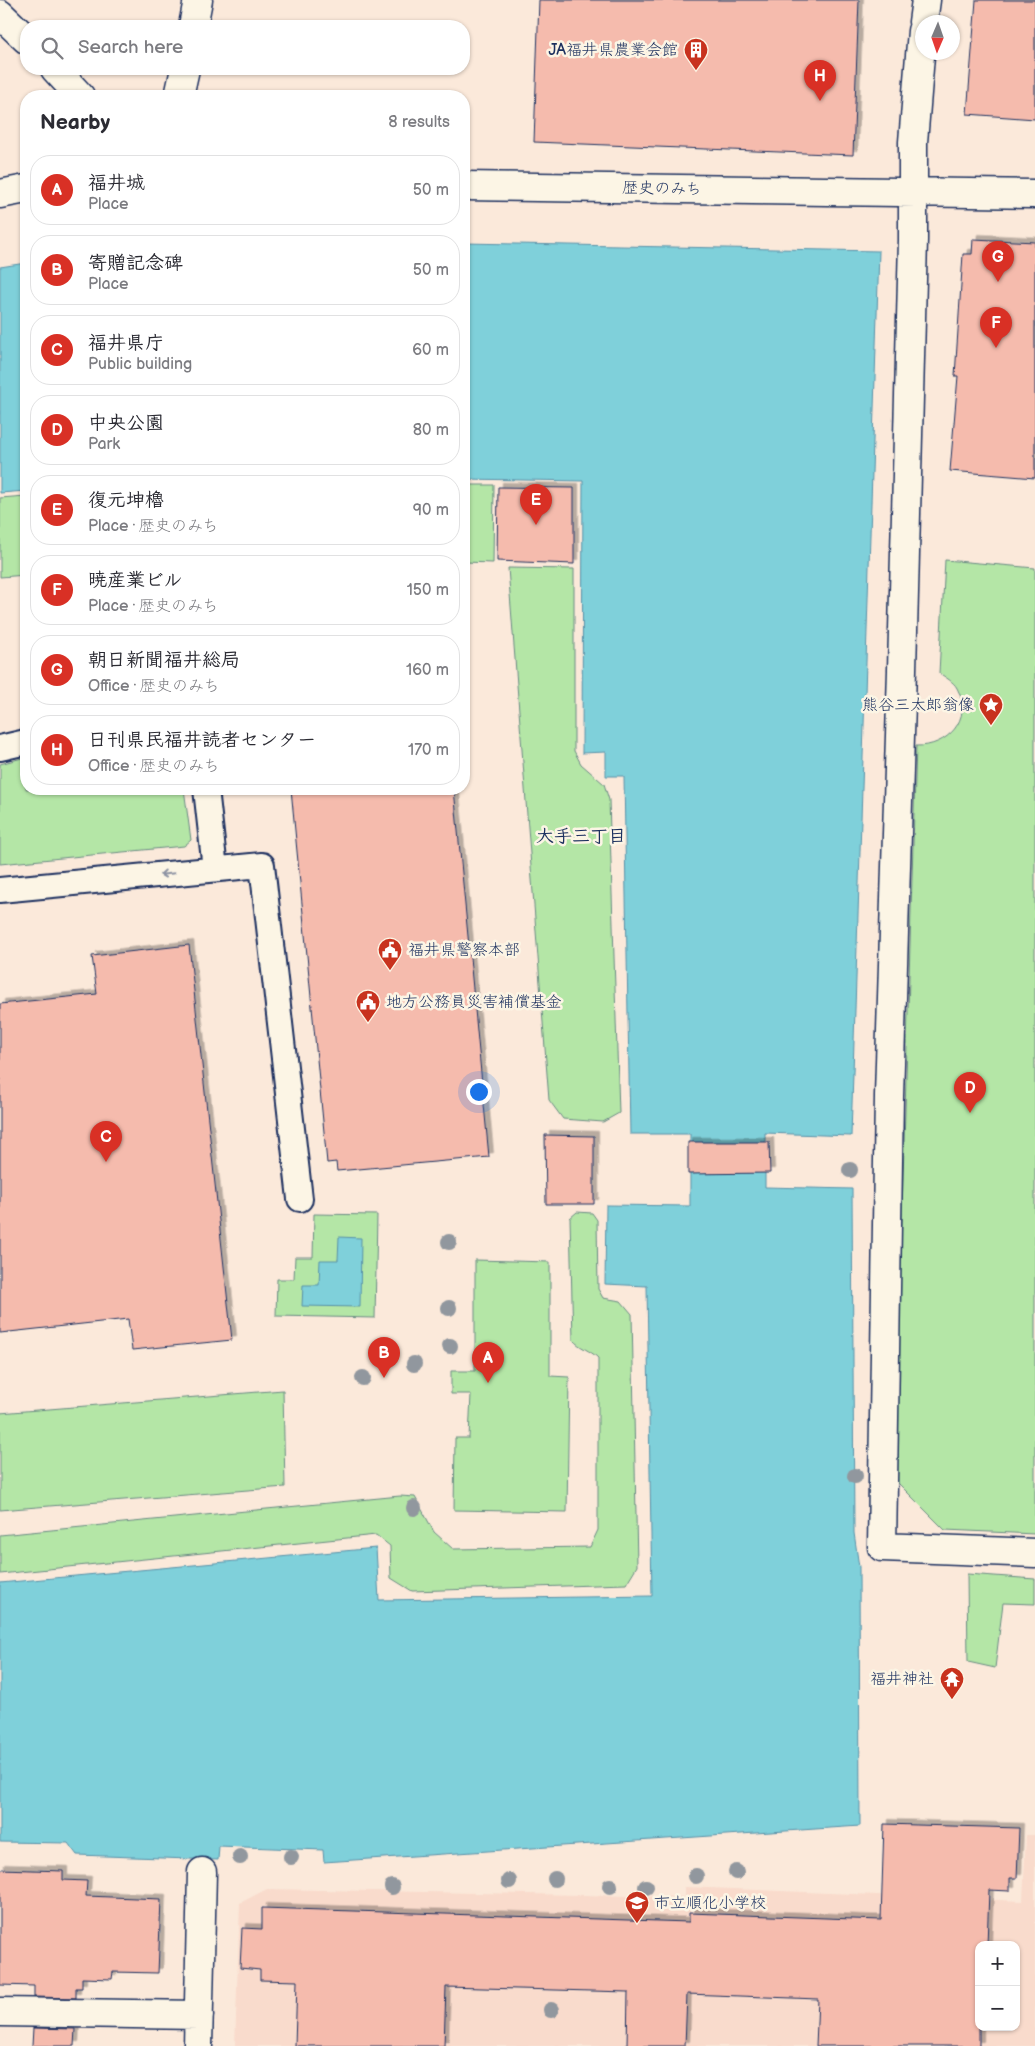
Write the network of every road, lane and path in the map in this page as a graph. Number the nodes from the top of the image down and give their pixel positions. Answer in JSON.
{"nodes":[{"id":1,"x":198,"y":0,"type":"edge"},
{"id":2,"x":926,"y":0,"type":"edge"},
{"id":3,"x":0,"y":14,"type":"edge"},
{"id":4,"x":924,"y":15,"type":"edge"},
{"id":5,"x":194,"y":20,"type":"edge"},
{"id":6,"x":20,"y":33,"type":"edge"},
{"id":7,"x":919,"y":60,"type":"edge"},
{"id":8,"x":61,"y":75,"type":"edge"},
{"id":9,"x":184,"y":75,"type":"edge"},
{"id":10,"x":74,"y":90,"type":"edge"},
{"id":11,"x":180,"y":90,"type":"edge"},
{"id":12,"x":470,"y":186,"type":"edge"},
{"id":13,"x":20,"y":191,"type":"edge"},
{"id":14,"x":913,"y":193,"type":"junction"},
{"id":15,"x":0,"y":194,"type":"edge"},
{"id":16,"x":1035,"y":194,"type":"edge"},
{"id":17,"x":20,"y":743,"type":"edge"},
{"id":18,"x":0,"y":748,"type":"edge"},
{"id":19,"x":207,"y":795,"type":"edge"},
{"id":20,"x":215,"y":869,"type":"junction"},
{"id":21,"x":0,"y":890,"type":"edge"},
{"id":22,"x":300,"y":1199,"type":"dead end"},
{"id":23,"x":1035,"y":1553,"type":"edge"},
{"id":24,"x":202,"y":1872,"type":"dead end"},
{"id":25,"x":0,"y":2012,"type":"edge"},
{"id":26,"x":198,"y":2015,"type":"junction"},
{"id":27,"x":198,"y":2046,"type":"edge"}],
"edges":[{"from":1,"to":5,"type":"street"},
{"from":2,"to":4,"type":"street"},
{"from":3,"to":6,"type":"street"},
{"from":7,"to":14,"type":"street"},
{"from":8,"to":10,"type":"street"},
{"from":9,"to":11,"type":"street"},
{"from":12,"to":14,"type":"street","name":"歴史のみち"},
{"from":13,"to":15,"type":"street"},
{"from":14,"to":16,"type":"street","name":"歴史のみち"},
{"from":14,"to":23,"type":"street"},
{"from":17,"to":18,"type":"lane"},
{"from":19,"to":20,"type":"lane"},
{"from":20,"to":21,"type":"lane","one_way":true},
{"from":20,"to":22,"type":"lane"},
{"from":24,"to":26,"type":"street"},
{"from":25,"to":26,"type":"street"},
{"from":26,"to":27,"type":"street"}]}
